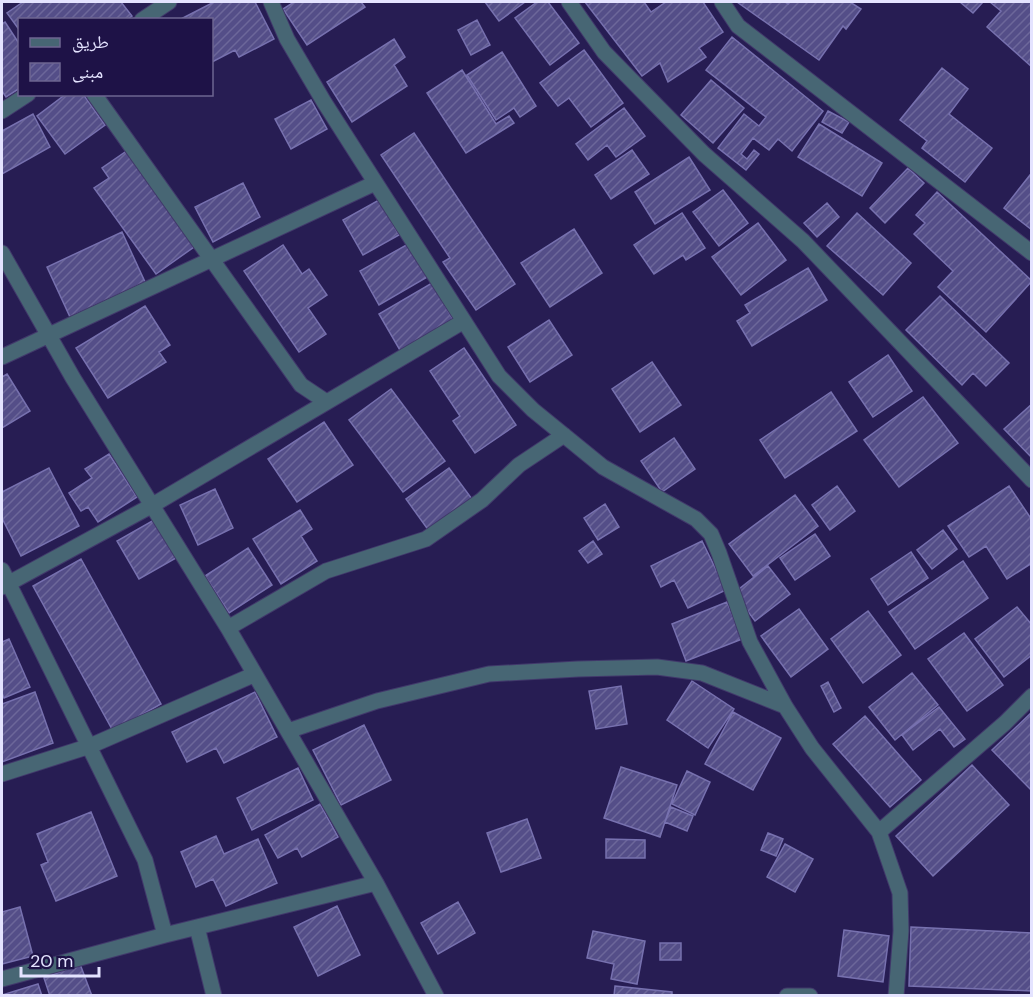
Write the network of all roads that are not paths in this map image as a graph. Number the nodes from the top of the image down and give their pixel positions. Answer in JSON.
{"nodes":[{"id":1,"x":169,"y":2,"type":"edge"},
{"id":2,"x":270,"y":2,"type":"edge"},
{"id":3,"x":568,"y":2,"type":"edge"},
{"id":4,"x":722,"y":2,"type":"edge"},
{"id":5,"x":145,"y":18,"type":"edge"},
{"id":6,"x":25,"y":96,"type":"edge"},
{"id":7,"x":95,"y":96,"type":"edge"},
{"id":8,"x":2,"y":111,"type":"edge"},
{"id":9,"x":375,"y":183,"type":"junction"},
{"id":10,"x":2,"y":253,"type":"edge"},
{"id":11,"x":1032,"y":253,"type":"edge"},
{"id":12,"x":211,"y":259,"type":"junction"},
{"id":13,"x":464,"y":321,"type":"junction"},
{"id":14,"x":50,"y":336,"type":"junction"},
{"id":15,"x":2,"y":357,"type":"edge"},
{"id":16,"x":326,"y":401,"type":"junction"},
{"id":17,"x":564,"y":435,"type":"junction"},
{"id":18,"x":1032,"y":480,"type":"edge"},
{"id":19,"x":151,"y":506,"type":"junction"},
{"id":20,"x":4,"y":580,"type":"edge"},
{"id":21,"x":228,"y":628,"type":"junction"},
{"id":22,"x":254,"y":675,"type":"junction"},
{"id":23,"x":1032,"y":696,"type":"edge"},
{"id":24,"x":785,"y":706,"type":"junction"},
{"id":25,"x":288,"y":731,"type":"junction"},
{"id":26,"x":90,"y":746,"type":"junction"},
{"id":27,"x":2,"y":774,"type":"edge"},
{"id":28,"x":879,"y":832,"type":"junction"},
{"id":29,"x":376,"y":882,"type":"junction"},
{"id":30,"x":196,"y":927,"type":"junction"},
{"id":31,"x":165,"y":934,"type":"junction"},
{"id":32,"x":2,"y":979,"type":"edge"},
{"id":33,"x":214,"y":996,"type":"edge"},
{"id":34,"x":436,"y":996,"type":"edge"},
{"id":35,"x":787,"y":996,"type":"edge"},
{"id":36,"x":810,"y":996,"type":"edge"},
{"id":37,"x":896,"y":996,"type":"edge"}],
"edges":[{"from":1,"to":5,"type":"street"},
{"from":2,"to":9,"type":"street"},
{"from":3,"to":18,"type":"street"},
{"from":4,"to":11,"type":"street"},
{"from":6,"to":8,"type":"street"},
{"from":7,"to":12,"type":"street"},
{"from":9,"to":12,"type":"street"},
{"from":9,"to":13,"type":"street"},
{"from":10,"to":14,"type":"street"},
{"from":12,"to":14,"type":"street"},
{"from":12,"to":16,"type":"street"},
{"from":13,"to":16,"type":"street"},
{"from":13,"to":17,"type":"street"},
{"from":14,"to":15,"type":"street"},
{"from":14,"to":19,"type":"street"},
{"from":16,"to":19,"type":"street"},
{"from":17,"to":21,"type":"street"},
{"from":17,"to":24,"type":"street"},
{"from":19,"to":20,"type":"street"},
{"from":19,"to":21,"type":"street"},
{"from":20,"to":26,"type":"street"},
{"from":21,"to":22,"type":"street"},
{"from":22,"to":25,"type":"street"},
{"from":22,"to":26,"type":"street"},
{"from":23,"to":28,"type":"street"},
{"from":24,"to":25,"type":"street"},
{"from":24,"to":28,"type":"street"},
{"from":25,"to":29,"type":"street"},
{"from":26,"to":27,"type":"street"},
{"from":26,"to":31,"type":"street"},
{"from":28,"to":37,"type":"street"},
{"from":29,"to":30,"type":"street"},
{"from":29,"to":34,"type":"street"},
{"from":30,"to":31,"type":"street"},
{"from":30,"to":33,"type":"street"},
{"from":31,"to":32,"type":"street"},
{"from":35,"to":36,"type":"street"}]}
